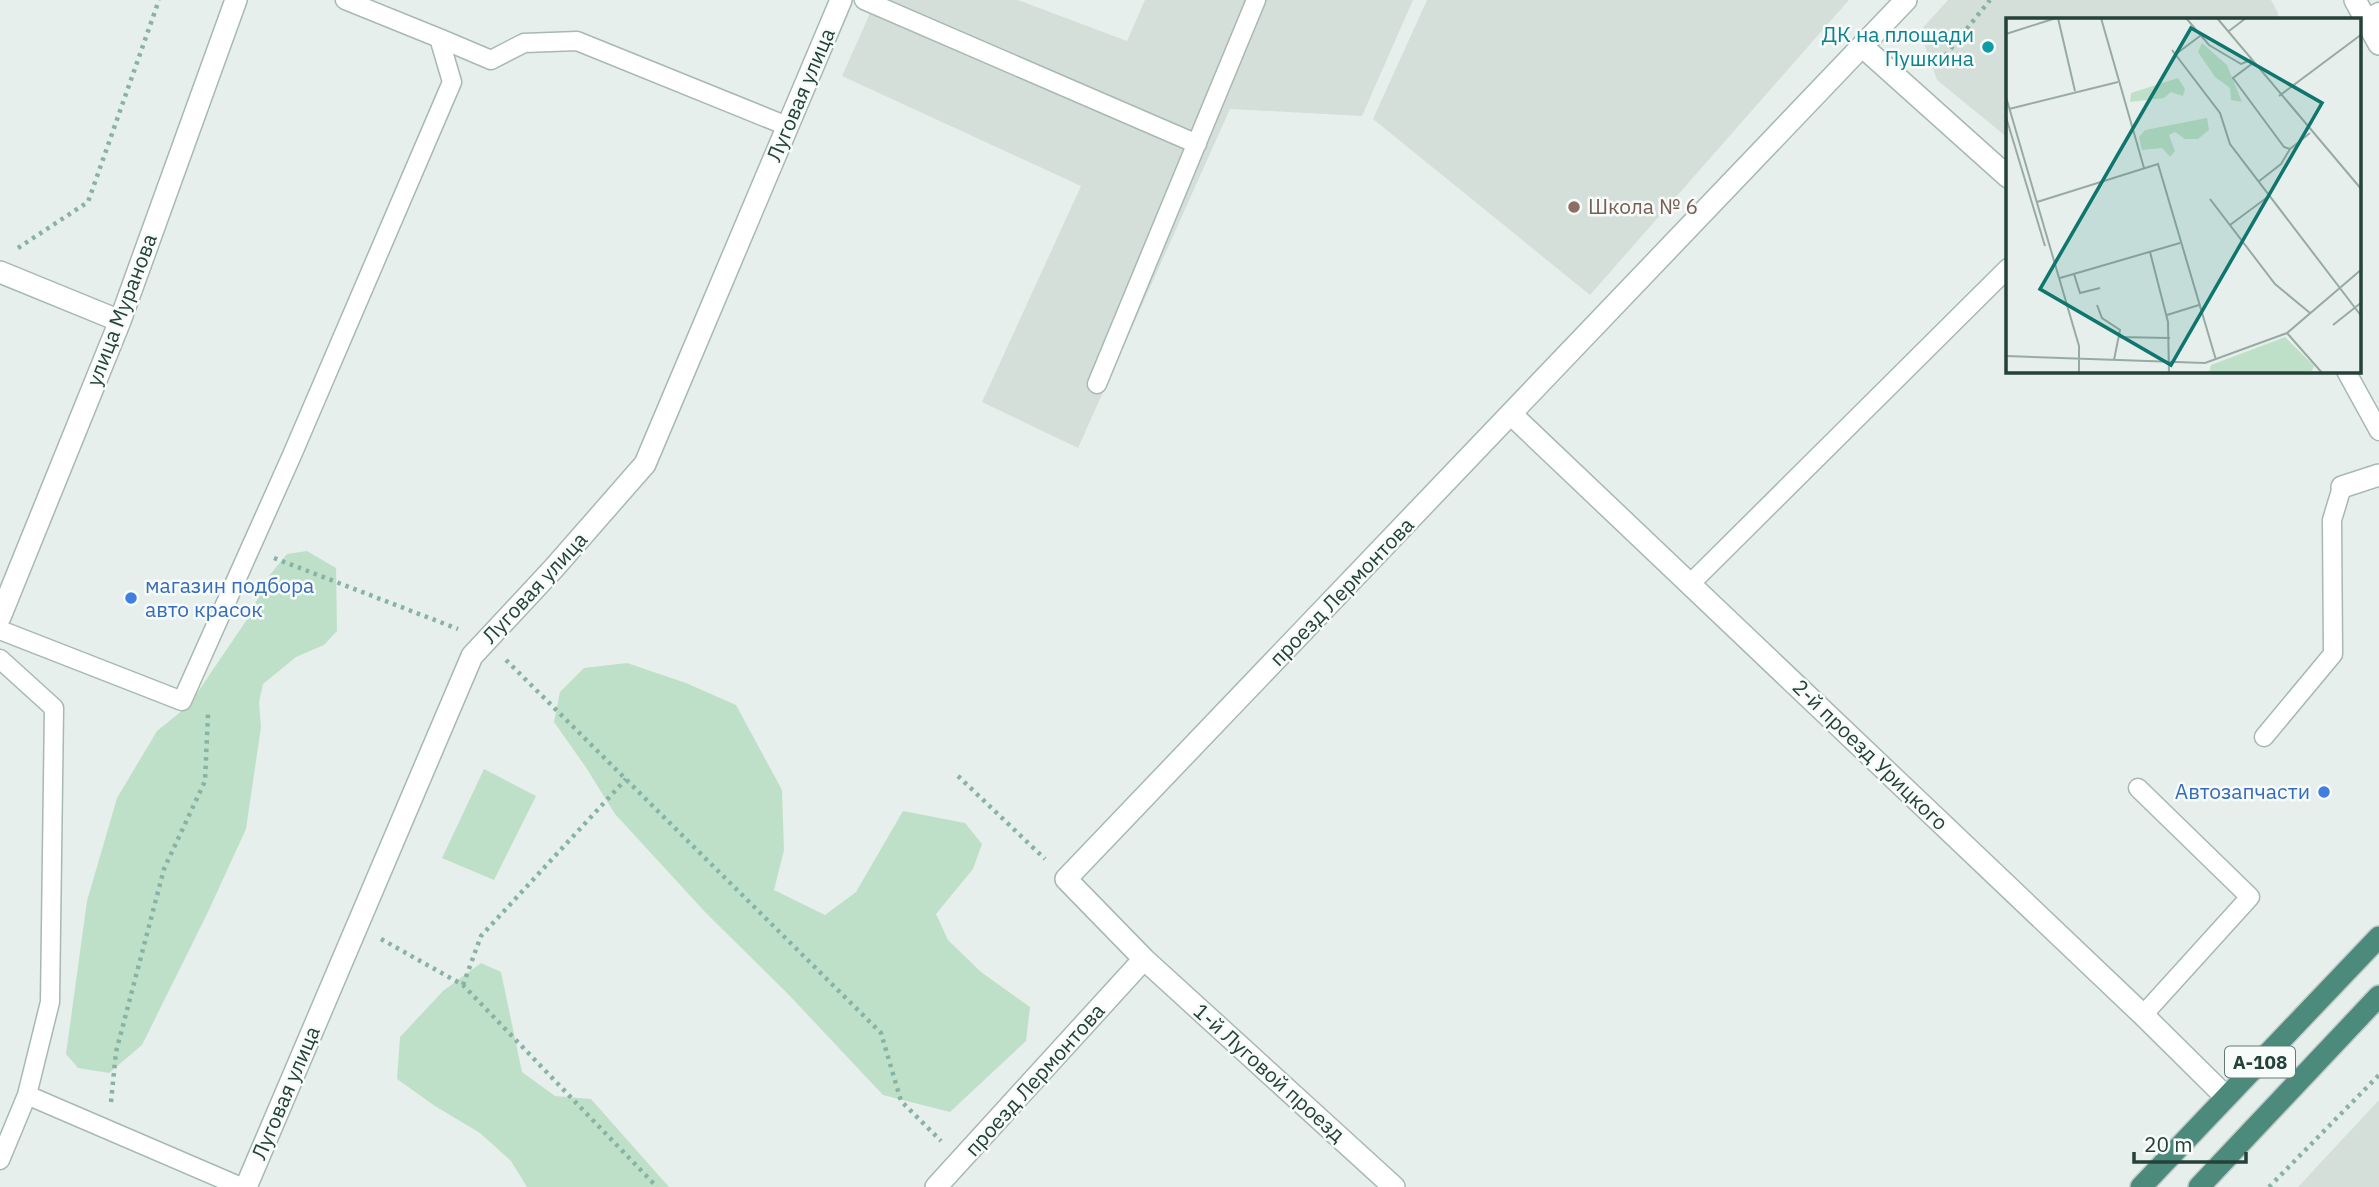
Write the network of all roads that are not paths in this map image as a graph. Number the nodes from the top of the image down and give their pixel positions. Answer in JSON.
{"nodes":[{"id":1,"x":236,"y":0,"type":"edge"},
{"id":2,"x":345,"y":0,"type":"edge"},
{"id":3,"x":841,"y":0,"type":"edge"},
{"id":4,"x":864,"y":0,"type":"edge"},
{"id":5,"x":1256,"y":0,"type":"edge"},
{"id":6,"x":1906,"y":0,"type":"edge"},
{"id":7,"x":2365,"y":13,"type":"edge"},
{"id":8,"x":439,"y":38,"type":"junction"},
{"id":9,"x":2379,"y":44,"type":"edge"},
{"id":10,"x":1863,"y":47,"type":"junction"},
{"id":11,"x":787,"y":126,"type":"junction"},
{"id":12,"x":1197,"y":144,"type":"junction"},
{"id":13,"x":2006,"y":175,"type":"edge"},
{"id":14,"x":2006,"y":270,"type":"edge"},
{"id":15,"x":0,"y":272,"type":"edge"},
{"id":16,"x":120,"y":321,"type":"junction"},
{"id":17,"x":2347,"y":373,"type":"edge"},
{"id":18,"x":1097,"y":384,"type":"dead end"},
{"id":19,"x":1512,"y":415,"type":"junction"},
{"id":20,"x":2379,"y":430,"type":"edge"},
{"id":21,"x":2379,"y":475,"type":"edge"},
{"id":22,"x":2342,"y":487,"type":"joint"},
{"id":23,"x":1690,"y":584,"type":"junction"},
{"id":24,"x":0,"y":617,"type":"edge"},
{"id":25,"x":0,"y":630,"type":"edge"},
{"id":26,"x":0,"y":659,"type":"edge"},
{"id":27,"x":2264,"y":737,"type":"dead end"},
{"id":28,"x":2138,"y":788,"type":"dead end"},
{"id":29,"x":2379,"y":937,"type":"edge"},
{"id":30,"x":1144,"y":959,"type":"junction"},
{"id":31,"x":2379,"y":996,"type":"edge"},
{"id":32,"x":2143,"y":1016,"type":"junction"},
{"id":33,"x":27,"y":1095,"type":"junction"},
{"id":34,"x":2226,"y":1097,"type":"junction"},
{"id":35,"x":0,"y":1160,"type":"edge"},
{"id":36,"x":244,"y":1187,"type":"edge"},
{"id":37,"x":936,"y":1187,"type":"edge"},
{"id":38,"x":1394,"y":1187,"type":"edge"},
{"id":39,"x":2141,"y":1187,"type":"edge"},
{"id":40,"x":2199,"y":1187,"type":"edge"}],
"edges":[{"from":1,"to":16,"type":"street","name":"улица Муранова"},
{"from":2,"to":8,"type":"lane"},
{"from":3,"to":11,"type":"street","name":"Луговая улица"},
{"from":4,"to":12,"type":"lane"},
{"from":5,"to":12,"type":"lane"},
{"from":6,"to":10,"type":"street","name":"проезд Лермонтова"},
{"from":7,"to":9,"type":"street"},
{"from":8,"to":11,"type":"lane"},
{"from":8,"to":25,"type":"lane"},
{"from":10,"to":13,"type":"street"},
{"from":10,"to":19,"type":"street","name":"проезд Лермонтова"},
{"from":11,"to":36,"type":"street","name":"Луговая улица"},
{"from":12,"to":18,"type":"lane"},
{"from":14,"to":23,"type":"lane"},
{"from":15,"to":16,"type":"street"},
{"from":16,"to":24,"type":"street","name":"улица Муранова"},
{"from":17,"to":20,"type":"lane"},
{"from":19,"to":23,"type":"street","name":"2-й проезд Урицкого"},
{"from":19,"to":30,"type":"street","name":"проезд Лермонтова"},
{"from":21,"to":22,"type":"street"},
{"from":22,"to":27,"type":"lane"},
{"from":23,"to":32,"type":"street","name":"2-й проезд Урицкого"},
{"from":26,"to":33,"type":"lane"},
{"from":28,"to":32,"type":"lane"},
{"from":29,"to":34,"type":"highway","number":"А-108"},
{"from":30,"to":37,"type":"street","name":"проезд Лермонтова"},
{"from":30,"to":38,"type":"street","name":"1-й Луговой проезд"},
{"from":31,"to":40,"type":"highway","number":"А-108"},
{"from":32,"to":34,"type":"street","name":"2-й проезд Урицкого"},
{"from":33,"to":35,"type":"lane"},
{"from":33,"to":36,"type":"lane"},
{"from":34,"to":39,"type":"highway","number":"А-108"}]}
